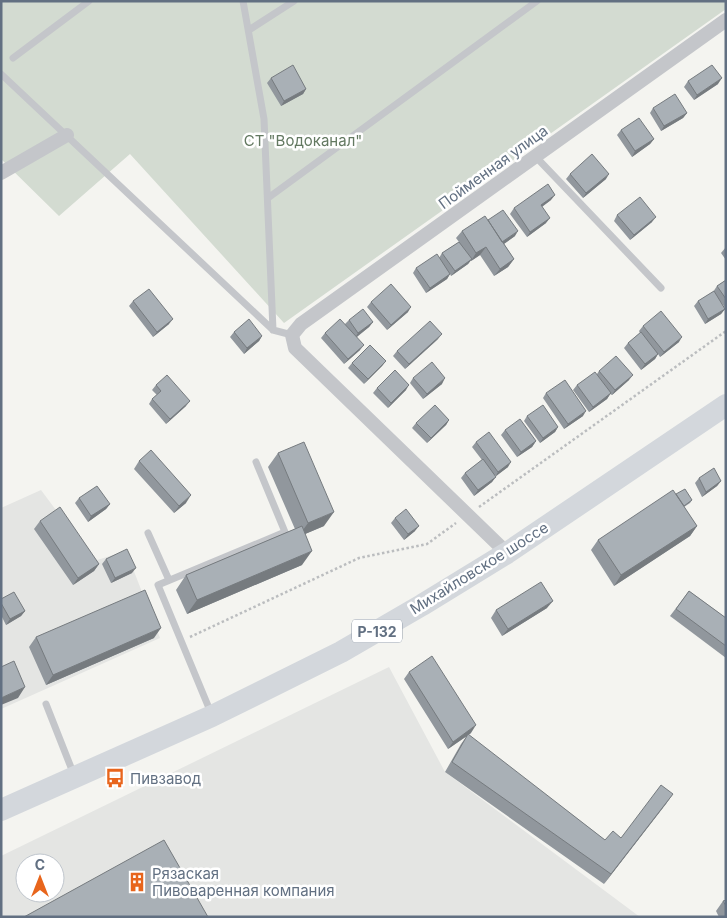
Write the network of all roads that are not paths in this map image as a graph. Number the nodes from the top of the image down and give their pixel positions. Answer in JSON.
{"nodes":[{"id":1,"x":89,"y":1,"type":"edge"},
{"id":2,"x":243,"y":1,"type":"edge"},
{"id":3,"x":294,"y":1,"type":"edge"},
{"id":4,"x":538,"y":1,"type":"edge"},
{"id":5,"x":726,"y":20,"type":"edge"},
{"id":6,"x":249,"y":30,"type":"junction"},
{"id":7,"x":13,"y":58,"type":"dead end"},
{"id":8,"x":1,"y":74,"type":"edge"},
{"id":9,"x":67,"y":136,"type":"junction"},
{"id":10,"x":535,"y":156,"type":"junction"},
{"id":11,"x":1,"y":172,"type":"edge"},
{"id":12,"x":268,"y":198,"type":"junction"},
{"id":13,"x":661,"y":288,"type":"dead end"},
{"id":14,"x":273,"y":330,"type":"junction"},
{"id":15,"x":294,"y":342,"type":"junction"},
{"id":16,"x":726,"y":405,"type":"edge"},
{"id":17,"x":256,"y":462,"type":"dead end"},
{"id":18,"x":148,"y":533,"type":"dead end"},
{"id":19,"x":507,"y":553,"type":"junction"},
{"id":20,"x":169,"y":580,"type":"junction"},
{"id":21,"x":46,"y":704,"type":"dead end"},
{"id":22,"x":212,"y":716,"type":"junction"},
{"id":23,"x":75,"y":778,"type":"junction"},
{"id":24,"x":1,"y":810,"type":"edge"}],
"edges":[{"from":1,"to":7,"type":"lane"},
{"from":2,"to":6,"type":"lane"},
{"from":3,"to":6,"type":"lane"},
{"from":4,"to":12,"type":"lane"},
{"from":5,"to":10,"type":"street","name":"Пойменная улица"},
{"from":6,"to":12,"type":"lane"},
{"from":8,"to":9,"type":"lane"},
{"from":9,"to":11,"type":"street"},
{"from":9,"to":14,"type":"lane"},
{"from":10,"to":13,"type":"lane"},
{"from":10,"to":15,"type":"street","name":"Пойменная улица"},
{"from":12,"to":14,"type":"lane"},
{"from":14,"to":15,"type":"lane"},
{"from":15,"to":19,"type":"street"},
{"from":16,"to":19,"type":"main road","name":"Михайловское шоссе","number":"Р-132"},
{"from":17,"to":20,"type":"lane"},
{"from":18,"to":20,"type":"lane"},
{"from":19,"to":22,"type":"main road","name":"Михайловское шоссе","number":"Р-132"},
{"from":20,"to":22,"type":"lane"},
{"from":21,"to":23,"type":"lane"},
{"from":22,"to":23,"type":"main road","name":"Михайловское шоссе","number":"Р-132"},
{"from":23,"to":24,"type":"main road","name":"Михайловское шоссе","number":"Р-132"}]}
